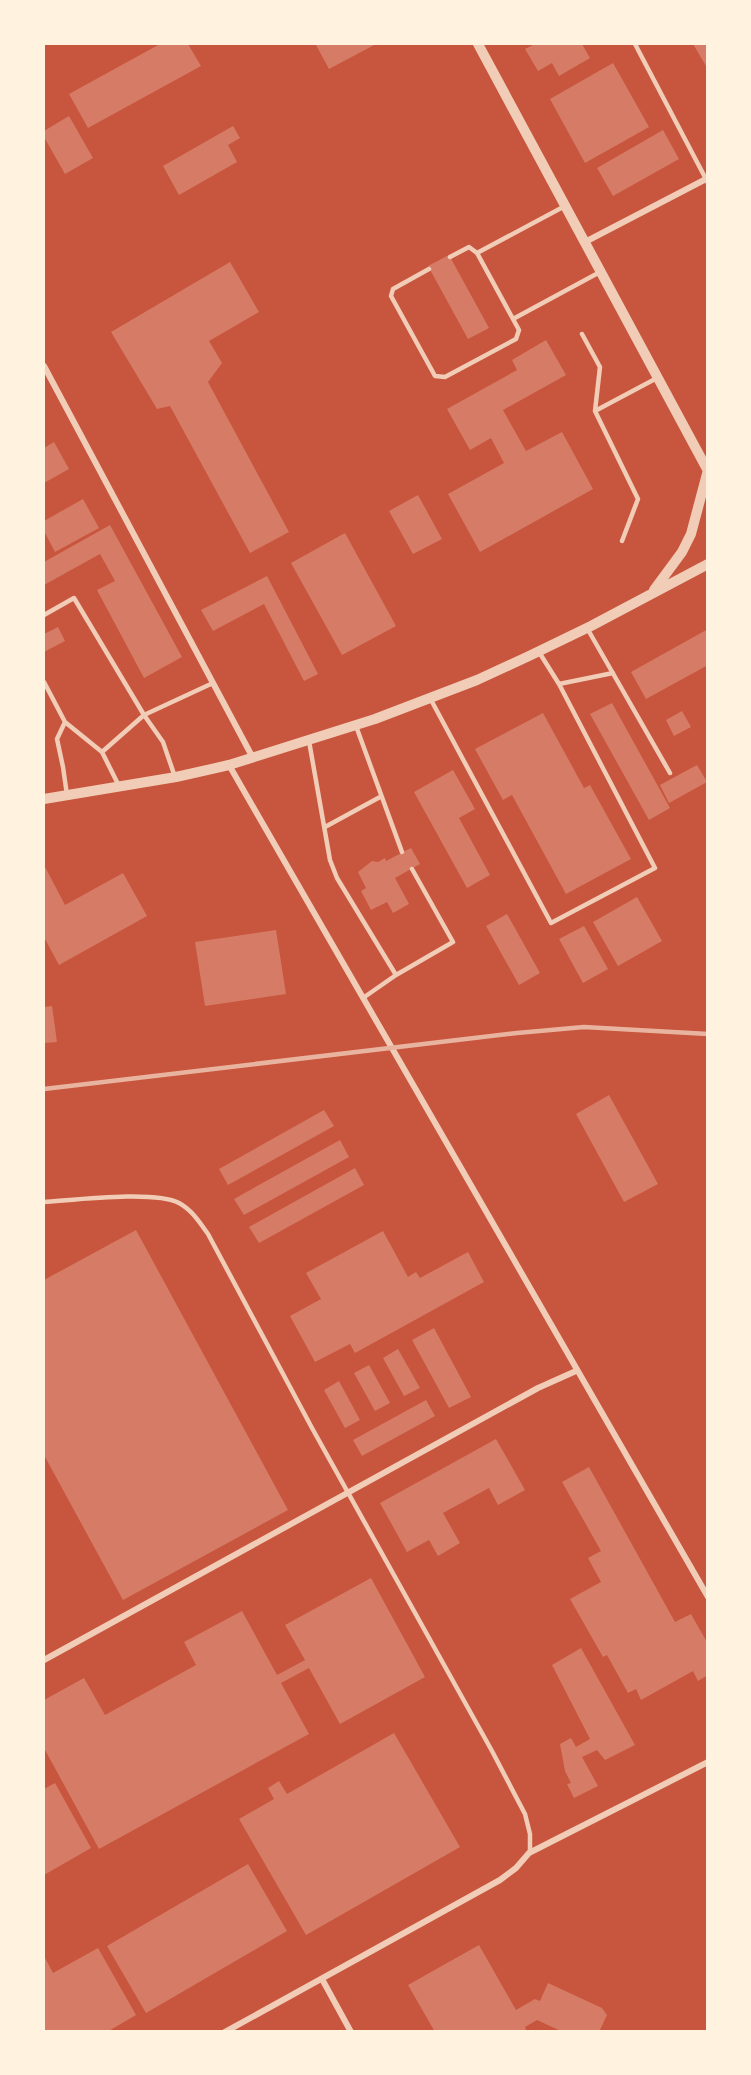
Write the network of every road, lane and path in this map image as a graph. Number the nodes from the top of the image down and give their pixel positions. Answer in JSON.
{"nodes":[{"id":1,"x":478,"y":44,"type":"edge"},
{"id":2,"x":635,"y":44,"type":"edge"},
{"id":3,"x":707,"y":180,"type":"edge"},
{"id":4,"x":565,"y":206,"type":"junction"},
{"id":5,"x":585,"y":242,"type":"junction"},
{"id":6,"x":477,"y":253,"type":"junction"},
{"id":7,"x":450,"y":257,"type":"dead end"},
{"id":8,"x":429,"y":269,"type":"dead end"},
{"id":9,"x":601,"y":272,"type":"junction"},
{"id":10,"x":513,"y":319,"type":"junction"},
{"id":11,"x":582,"y":334,"type":"dead end"},
{"id":12,"x":44,"y":366,"type":"edge"},
{"id":13,"x":657,"y":378,"type":"junction"},
{"id":14,"x":595,"y":411,"type":"junction"},
{"id":15,"x":707,"y":470,"type":"edge"},
{"id":16,"x":622,"y":542,"type":"dead end"},
{"id":17,"x":708,"y":564,"type":"edge"},
{"id":18,"x":651,"y":595,"type":"junction"},
{"id":19,"x":44,"y":615,"type":"edge"},
{"id":20,"x":587,"y":628,"type":"junction"},
{"id":21,"x":539,"y":651,"type":"junction"},
{"id":22,"x":613,"y":673,"type":"junction"},
{"id":23,"x":44,"y":682,"type":"edge"},
{"id":24,"x":213,"y":683,"type":"junction"},
{"id":25,"x":559,"y":684,"type":"junction"},
{"id":26,"x":430,"y":698,"type":"junction"},
{"id":27,"x":144,"y":715,"type":"junction"},
{"id":28,"x":65,"y":722,"type":"junction"},
{"id":29,"x":356,"y":726,"type":"junction"},
{"id":30,"x":309,"y":741,"type":"junction"},
{"id":31,"x":102,"y":752,"type":"junction"},
{"id":32,"x":253,"y":758,"type":"junction"},
{"id":33,"x":229,"y":765,"type":"junction"},
{"id":34,"x":670,"y":773,"type":"dead end"},
{"id":35,"x":176,"y":777,"type":"junction"},
{"id":36,"x":119,"y":786,"type":"junction"},
{"id":37,"x":67,"y":795,"type":"junction"},
{"id":38,"x":380,"y":797,"type":"junction"},
{"id":39,"x":44,"y":799,"type":"edge"},
{"id":40,"x":325,"y":827,"type":"junction"},
{"id":41,"x":402,"y":852,"type":"dead end"},
{"id":42,"x":412,"y":869,"type":"dead end"},
{"id":43,"x":396,"y":975,"type":"junction"},
{"id":44,"x":363,"y":998,"type":"junction"},
{"id":45,"x":44,"y":1202,"type":"edge"},
{"id":46,"x":576,"y":1371,"type":"junction"},
{"id":47,"x":348,"y":1492,"type":"junction"},
{"id":48,"x":708,"y":1597,"type":"edge"},
{"id":49,"x":44,"y":1660,"type":"edge"},
{"id":50,"x":708,"y":1762,"type":"edge"},
{"id":51,"x":529,"y":1853,"type":"junction"},
{"id":52,"x":322,"y":1979,"type":"junction"},
{"id":53,"x":225,"y":2031,"type":"edge"},
{"id":54,"x":351,"y":2031,"type":"edge"}],
"edges":[{"from":1,"to":4,"type":"street"},
{"from":2,"to":3,"type":"lane"},
{"from":3,"to":5,"type":"street"},
{"from":4,"to":5,"type":"street"},
{"from":4,"to":6,"type":"lane"},
{"from":5,"to":9,"type":"street"},
{"from":6,"to":7,"type":"lane"},
{"from":6,"to":10,"type":"lane"},
{"from":8,"to":10,"type":"lane"},
{"from":9,"to":10,"type":"lane"},
{"from":9,"to":13,"type":"street"},
{"from":11,"to":14,"type":"lane"},
{"from":12,"to":24,"type":"street"},
{"from":13,"to":14,"type":"lane"},
{"from":13,"to":15,"type":"street"},
{"from":14,"to":16,"type":"lane"},
{"from":15,"to":18,"type":"street"},
{"from":17,"to":18,"type":"street"},
{"from":18,"to":20,"type":"street"},
{"from":19,"to":27,"type":"lane"},
{"from":20,"to":21,"type":"street"},
{"from":20,"to":22,"type":"lane"},
{"from":21,"to":25,"type":"lane"},
{"from":21,"to":26,"type":"street"},
{"from":22,"to":25,"type":"lane"},
{"from":22,"to":34,"type":"lane"},
{"from":23,"to":28,"type":"lane"},
{"from":24,"to":27,"type":"lane"},
{"from":24,"to":32,"type":"street"},
{"from":25,"to":26,"type":"lane"},
{"from":26,"to":29,"type":"street"},
{"from":27,"to":31,"type":"lane"},
{"from":27,"to":35,"type":"lane"},
{"from":28,"to":31,"type":"lane"},
{"from":28,"to":37,"type":"lane"},
{"from":29,"to":30,"type":"street"},
{"from":29,"to":38,"type":"lane"},
{"from":30,"to":32,"type":"street"},
{"from":30,"to":40,"type":"lane"},
{"from":31,"to":36,"type":"lane"},
{"from":32,"to":33,"type":"street"},
{"from":33,"to":35,"type":"street"},
{"from":33,"to":44,"type":"street"},
{"from":35,"to":36,"type":"street"},
{"from":36,"to":37,"type":"street"},
{"from":37,"to":39,"type":"street"},
{"from":38,"to":40,"type":"lane"},
{"from":38,"to":41,"type":"lane"},
{"from":40,"to":43,"type":"lane"},
{"from":42,"to":43,"type":"lane"},
{"from":43,"to":44,"type":"lane"},
{"from":44,"to":46,"type":"street"},
{"from":45,"to":47,"type":"lane"},
{"from":46,"to":47,"type":"street"},
{"from":46,"to":48,"type":"street"},
{"from":47,"to":49,"type":"street"},
{"from":47,"to":51,"type":"lane"},
{"from":50,"to":51,"type":"street"},
{"from":51,"to":52,"type":"street"},
{"from":52,"to":53,"type":"street"},
{"from":52,"to":54,"type":"street"}]}
